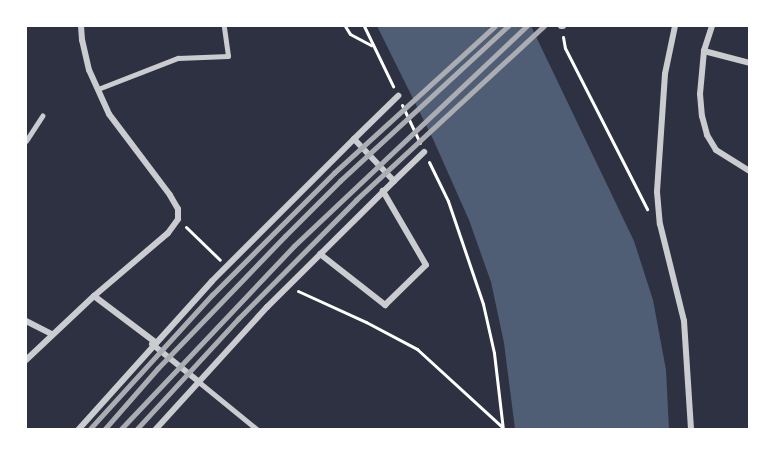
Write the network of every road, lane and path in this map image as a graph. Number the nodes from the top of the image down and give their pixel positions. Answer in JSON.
{"nodes":[{"id":1,"x":81,"y":26,"type":"edge"},
{"id":2,"x":225,"y":26,"type":"edge"},
{"id":3,"x":345,"y":26,"type":"edge"},
{"id":4,"x":364,"y":26,"type":"edge"},
{"id":5,"x":562,"y":26,"type":"edge"},
{"id":6,"x":675,"y":26,"type":"edge"},
{"id":7,"x":712,"y":26,"type":"edge"},
{"id":8,"x":373,"y":45,"type":"junction"},
{"id":9,"x":704,"y":51,"type":"junction"},
{"id":10,"x":750,"y":63,"type":"edge"},
{"id":11,"x":98,"y":89,"type":"junction"},
{"id":12,"x":398,"y":96,"type":"junction"},
{"id":13,"x":42,"y":116,"type":"dead end"},
{"id":14,"x":354,"y":139,"type":"junction"},
{"id":15,"x":26,"y":141,"type":"edge"},
{"id":16,"x":424,"y":152,"type":"junction"},
{"id":17,"x":750,"y":171,"type":"edge"},
{"id":18,"x":394,"y":181,"type":"junction"},
{"id":19,"x":383,"y":191,"type":"junction"},
{"id":20,"x":178,"y":219,"type":"junction"},
{"id":21,"x":660,"y":224,"type":"junction"},
{"id":22,"x":320,"y":254,"type":"junction"},
{"id":23,"x":227,"y":267,"type":"junction"},
{"id":24,"x":296,"y":278,"type":"junction"},
{"id":25,"x":94,"y":296,"type":"junction"},
{"id":26,"x":26,"y":321,"type":"edge"},
{"id":27,"x":52,"y":334,"type":"junction"},
{"id":28,"x":154,"y":343,"type":"junction"},
{"id":29,"x":26,"y":360,"type":"edge"},
{"id":30,"x":198,"y":381,"type":"junction"},
{"id":31,"x":78,"y":429,"type":"edge"},
{"id":32,"x":155,"y":429,"type":"edge"},
{"id":33,"x":258,"y":429,"type":"edge"},
{"id":34,"x":503,"y":429,"type":"edge"},
{"id":35,"x":691,"y":429,"type":"edge"}],
"edges":[{"from":1,"to":11,"type":"street"},
{"from":2,"to":11,"type":"lane"},
{"from":3,"to":8,"type":"path"},
{"from":4,"to":8,"type":"path"},
{"from":5,"to":21,"type":"path"},
{"from":6,"to":21,"type":"street"},
{"from":7,"to":9,"type":"street"},
{"from":8,"to":12,"type":"path"},
{"from":9,"to":10,"type":"street"},
{"from":9,"to":17,"type":"street"},
{"from":11,"to":20,"type":"street"},
{"from":12,"to":14,"type":"street"},
{"from":12,"to":16,"type":"path"},
{"from":13,"to":15,"type":"lane"},
{"from":14,"to":18,"type":"street"},
{"from":14,"to":23,"type":"street"},
{"from":16,"to":18,"type":"street"},
{"from":16,"to":34,"type":"path"},
{"from":18,"to":19,"type":"street"},
{"from":19,"to":22,"type":"street"},
{"from":19,"to":22,"type":"street"},
{"from":20,"to":23,"type":"path"},
{"from":20,"to":25,"type":"street"},
{"from":21,"to":35,"type":"street"},
{"from":22,"to":24,"type":"street"},
{"from":23,"to":28,"type":"street"},
{"from":24,"to":30,"type":"street"},
{"from":24,"to":34,"type":"path"},
{"from":25,"to":27,"type":"street"},
{"from":25,"to":28,"type":"street"},
{"from":26,"to":27,"type":"street"},
{"from":27,"to":29,"type":"street"},
{"from":28,"to":30,"type":"street"},
{"from":28,"to":31,"type":"street"},
{"from":30,"to":32,"type":"street"},
{"from":30,"to":33,"type":"lane"}]}
